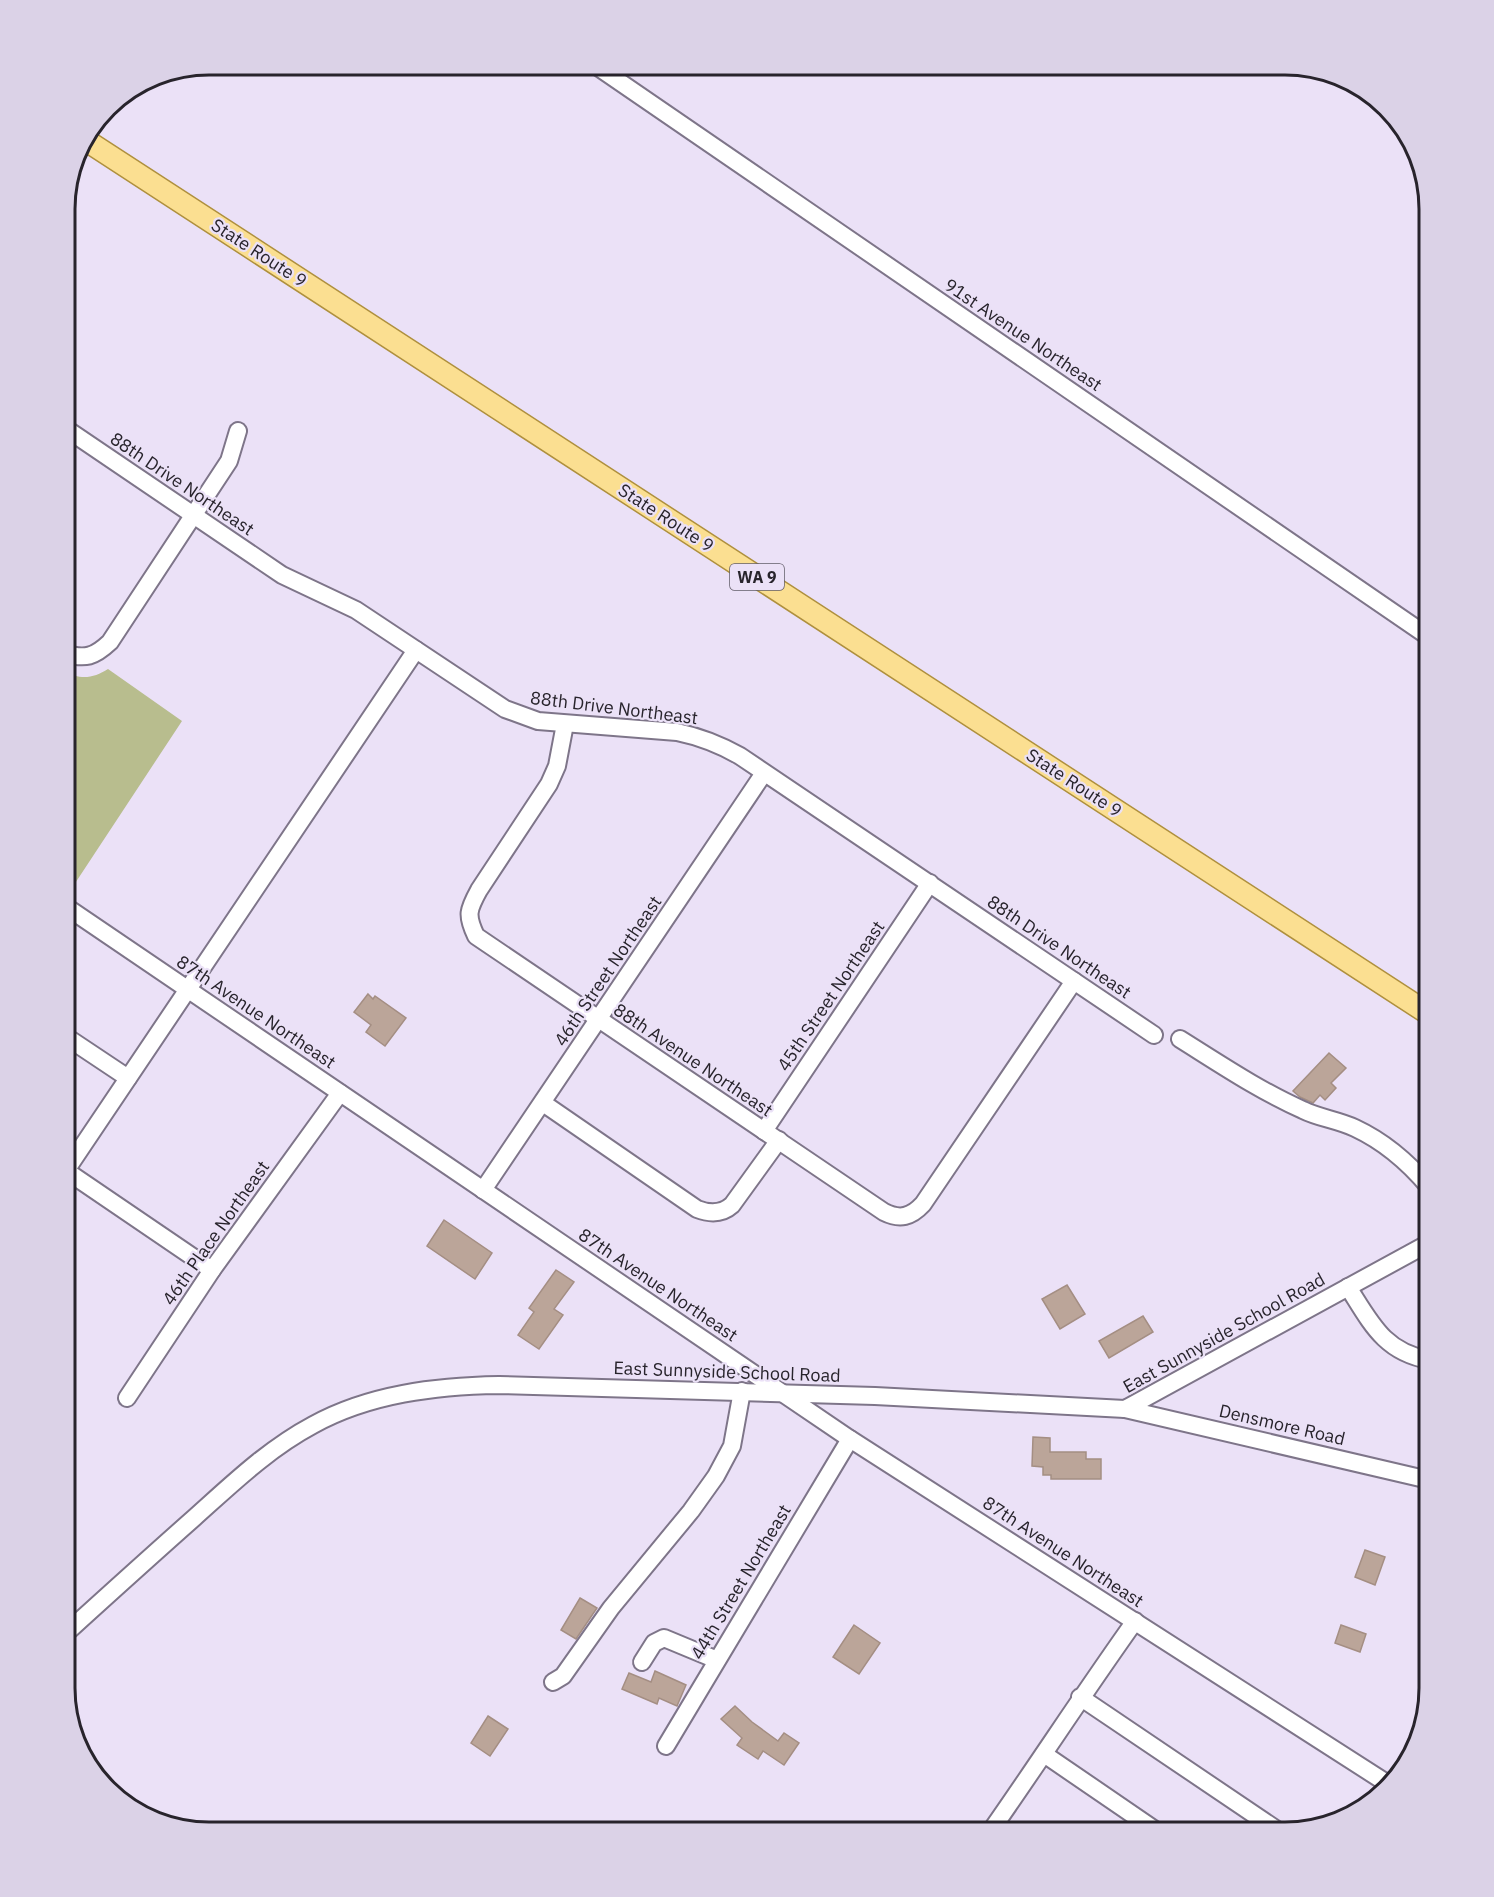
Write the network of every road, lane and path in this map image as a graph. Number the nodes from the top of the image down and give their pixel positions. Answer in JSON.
{"nodes":[{"id":1,"x":610,"y":75,"type":"edge"},
{"id":2,"x":92,"y":144,"type":"edge"},
{"id":3,"x":238,"y":431,"type":"dead end"},
{"id":4,"x":75,"y":435,"type":"edge"},
{"id":5,"x":193,"y":515,"type":"junction"},
{"id":6,"x":1419,"y":630,"type":"edge"},
{"id":7,"x":416,"y":650,"type":"junction"},
{"id":8,"x":75,"y":656,"type":"edge"},
{"id":9,"x":565,"y":724,"type":"junction"},
{"id":10,"x":764,"y":773,"type":"junction"},
{"id":11,"x":930,"y":883,"type":"junction"},
{"id":12,"x":75,"y":913,"type":"edge"},
{"id":13,"x":1074,"y":981,"type":"junction"},
{"id":14,"x":188,"y":989,"type":"junction"},
{"id":15,"x":1419,"y":1007,"type":"edge"},
{"id":16,"x":599,"y":1020,"type":"junction"},
{"id":17,"x":1154,"y":1035,"type":"dead end"},
{"id":18,"x":1180,"y":1039,"type":"dead end"},
{"id":19,"x":75,"y":1043,"type":"edge"},
{"id":20,"x":128,"y":1078,"type":"junction"},
{"id":21,"x":340,"y":1093,"type":"junction"},
{"id":22,"x":543,"y":1103,"type":"junction"},
{"id":23,"x":764,"y":1131,"type":"junction"},
{"id":24,"x":779,"y":1140,"type":"junction"},
{"id":25,"x":75,"y":1156,"type":"edge"},
{"id":26,"x":1419,"y":1175,"type":"edge"},
{"id":27,"x":75,"y":1178,"type":"edge"},
{"id":28,"x":483,"y":1190,"type":"junction"},
{"id":29,"x":1419,"y":1249,"type":"edge"},
{"id":30,"x":212,"y":1270,"type":"junction"},
{"id":31,"x":1348,"y":1287,"type":"junction"},
{"id":32,"x":1419,"y":1357,"type":"edge"},
{"id":33,"x":742,"y":1391,"type":"junction"},
{"id":34,"x":784,"y":1394,"type":"junction"},
{"id":35,"x":127,"y":1398,"type":"dead end"},
{"id":36,"x":1125,"y":1409,"type":"junction"},
{"id":37,"x":850,"y":1439,"type":"junction"},
{"id":38,"x":1419,"y":1477,"type":"edge"},
{"id":39,"x":1135,"y":1621,"type":"junction"},
{"id":40,"x":75,"y":1624,"type":"edge"},
{"id":41,"x":717,"y":1660,"type":"junction"},
{"id":42,"x":642,"y":1662,"type":"dead end"},
{"id":43,"x":553,"y":1682,"type":"dead end"},
{"id":44,"x":1080,"y":1697,"type":"junction"},
{"id":45,"x":666,"y":1746,"type":"dead end"},
{"id":46,"x":1044,"y":1755,"type":"junction"},
{"id":47,"x":1382,"y":1780,"type":"edge"},
{"id":48,"x":998,"y":1822,"type":"edge"},
{"id":49,"x":1142,"y":1822,"type":"edge"},
{"id":50,"x":1264,"y":1822,"type":"edge"}],
"edges":[{"from":1,"to":6,"type":"street","name":"91st Avenue Northeast"},
{"from":2,"to":15,"type":"main road","name":"State Route 9","number":"WA 9"},
{"from":3,"to":5,"type":"street"},
{"from":4,"to":5,"type":"street","name":"88th Drive Northeast"},
{"from":5,"to":7,"type":"street","name":"88th Drive Northeast"},
{"from":5,"to":8,"type":"street"},
{"from":7,"to":9,"type":"street","name":"88th Drive Northeast"},
{"from":7,"to":14,"type":"street"},
{"from":9,"to":10,"type":"street","name":"88th Drive Northeast"},
{"from":9,"to":16,"type":"street","name":"88th Avenue Northeast"},
{"from":10,"to":11,"type":"street","name":"88th Drive Northeast"},
{"from":10,"to":16,"type":"street","name":"46th Street Northeast"},
{"from":11,"to":13,"type":"street","name":"88th Drive Northeast"},
{"from":11,"to":23,"type":"street","name":"45th Street Northeast"},
{"from":12,"to":14,"type":"street","name":"87th Avenue Northeast"},
{"from":13,"to":17,"type":"street","name":"88th Drive Northeast"},
{"from":13,"to":24,"type":"street","name":"88th Avenue Northeast"},
{"from":14,"to":20,"type":"street"},
{"from":14,"to":21,"type":"street","name":"87th Avenue Northeast"},
{"from":16,"to":22,"type":"street","name":"46th Street Northeast"},
{"from":16,"to":23,"type":"street","name":"88th Avenue Northeast"},
{"from":18,"to":26,"type":"street"},
{"from":19,"to":20,"type":"street"},
{"from":20,"to":25,"type":"street"},
{"from":21,"to":28,"type":"street","name":"87th Avenue Northeast"},
{"from":21,"to":30,"type":"street","name":"46th Place Northeast"},
{"from":22,"to":24,"type":"street"},
{"from":22,"to":28,"type":"street","name":"46th Street Northeast"},
{"from":23,"to":24,"type":"street","name":"88th Avenue Northeast"},
{"from":27,"to":30,"type":"street"},
{"from":28,"to":34,"type":"street","name":"87th Avenue Northeast"},
{"from":29,"to":31,"type":"street","name":"East Sunnyside School Road"},
{"from":30,"to":35,"type":"street","name":"46th Place Northeast"},
{"from":31,"to":32,"type":"street"},
{"from":31,"to":36,"type":"street","name":"East Sunnyside School Road"},
{"from":33,"to":34,"type":"street","name":"East Sunnyside School Road"},
{"from":33,"to":40,"type":"street","name":"East Sunnyside School Road"},
{"from":33,"to":43,"type":"street"},
{"from":34,"to":36,"type":"street","name":"East Sunnyside School Road"},
{"from":34,"to":37,"type":"street","name":"87th Avenue Northeast"},
{"from":36,"to":38,"type":"street","name":"Densmore Road"},
{"from":37,"to":39,"type":"street","name":"87th Avenue Northeast"},
{"from":37,"to":41,"type":"street","name":"44th Street Northeast"},
{"from":39,"to":44,"type":"street"},
{"from":39,"to":47,"type":"street","name":"87th Avenue Northeast"},
{"from":41,"to":42,"type":"street"},
{"from":41,"to":45,"type":"street","name":"44th Street Northeast"},
{"from":44,"to":46,"type":"street"},
{"from":44,"to":50,"type":"street"},
{"from":46,"to":48,"type":"street"},
{"from":46,"to":49,"type":"street"}]}
